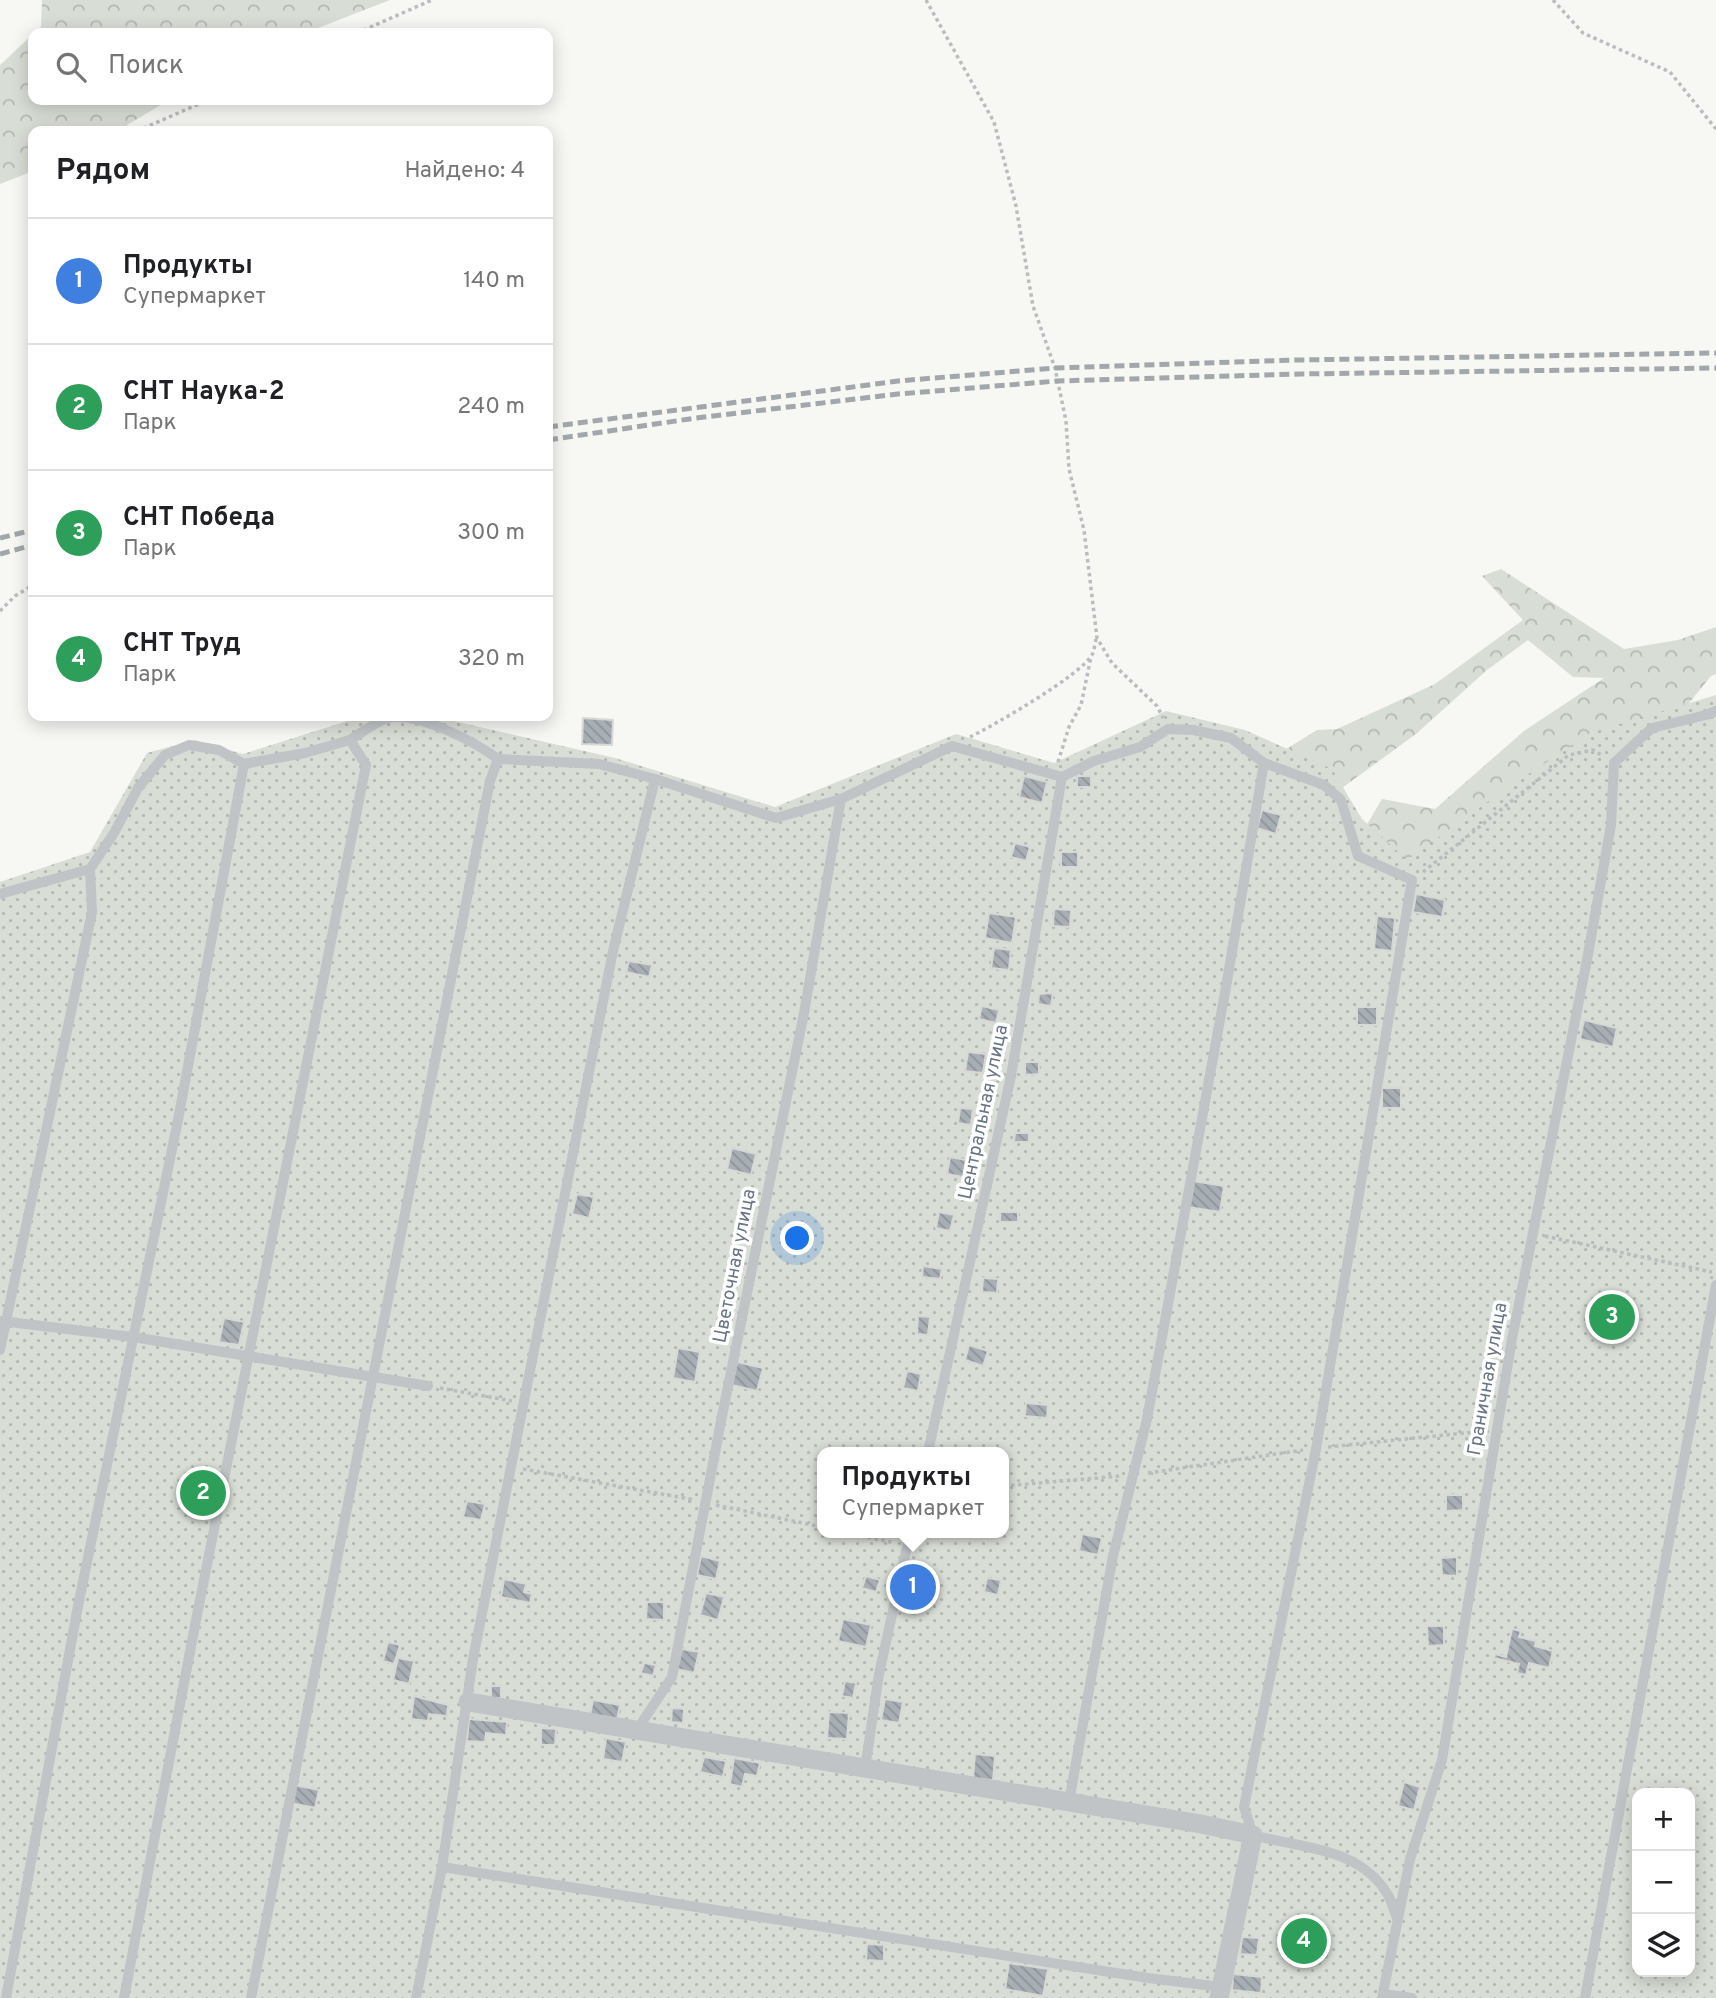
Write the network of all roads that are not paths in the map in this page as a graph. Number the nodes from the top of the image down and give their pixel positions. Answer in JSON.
{"nodes":[{"id":1,"x":1716,"y":711,"type":"edge"},
{"id":2,"x":383,"y":721,"type":"edge"},
{"id":3,"x":420,"y":721,"type":"edge"},
{"id":4,"x":350,"y":740,"type":"junction"},
{"id":5,"x":498,"y":759,"type":"junction"},
{"id":6,"x":1264,"y":763,"type":"junction"},
{"id":7,"x":244,"y":764,"type":"junction"},
{"id":8,"x":1062,"y":777,"type":"junction"},
{"id":9,"x":655,"y":779,"type":"junction"},
{"id":10,"x":841,"y":799,"type":"junction"},
{"id":11,"x":90,"y":869,"type":"junction"},
{"id":12,"x":0,"y":894,"type":"edge"},
{"id":13,"x":1716,"y":1285,"type":"edge"},
{"id":14,"x":3,"y":1321,"type":"edge"},
{"id":15,"x":133,"y":1337,"type":"junction"},
{"id":16,"x":0,"y":1350,"type":"edge"},
{"id":17,"x":249,"y":1356,"type":"junction"},
{"id":18,"x":374,"y":1376,"type":"junction"},
{"id":19,"x":428,"y":1386,"type":"road end"},
{"id":20,"x":929,"y":1447,"type":"edge"},
{"id":21,"x":909,"y":1538,"type":"edge"},
{"id":22,"x":468,"y":1702,"type":"junction"},
{"id":23,"x":636,"y":1730,"type":"junction"},
{"id":24,"x":865,"y":1769,"type":"junction"},
{"id":25,"x":1069,"y":1802,"type":"junction"},
{"id":26,"x":1253,"y":1835,"type":"junction"},
{"id":27,"x":442,"y":1867,"type":"junction"},
{"id":28,"x":1398,"y":1920,"type":"junction"},
{"id":29,"x":1220,"y":1992,"type":"edge"},
{"id":30,"x":1382,"y":1996,"type":"edge"},
{"id":31,"x":6,"y":1998,"type":"edge"},
{"id":32,"x":124,"y":1998,"type":"edge"},
{"id":33,"x":251,"y":1998,"type":"edge"},
{"id":34,"x":416,"y":1998,"type":"edge"},
{"id":35,"x":1412,"y":1998,"type":"edge"},
{"id":36,"x":1586,"y":1998,"type":"edge"}],
"edges":[{"from":1,"to":28,"type":"lane","name":"Граничная улица"},
{"from":2,"to":4,"type":"lane"},
{"from":3,"to":5,"type":"lane"},
{"from":4,"to":7,"type":"lane"},
{"from":4,"to":17,"type":"lane"},
{"from":5,"to":9,"type":"lane"},
{"from":5,"to":18,"type":"lane"},
{"from":6,"to":8,"type":"lane"},
{"from":6,"to":25,"type":"lane"},
{"from":6,"to":26,"type":"lane"},
{"from":7,"to":11,"type":"lane"},
{"from":7,"to":15,"type":"lane"},
{"from":8,"to":10,"type":"lane"},
{"from":8,"to":20,"type":"lane","name":"Центральная улица"},
{"from":9,"to":10,"type":"lane"},
{"from":9,"to":22,"type":"lane"},
{"from":10,"to":23,"type":"lane","name":"Цветочная улица"},
{"from":11,"to":12,"type":"lane"},
{"from":11,"to":14,"type":"lane"},
{"from":13,"to":36,"type":"lane"},
{"from":14,"to":15,"type":"lane"},
{"from":14,"to":16,"type":"lane"},
{"from":15,"to":17,"type":"lane"},
{"from":15,"to":31,"type":"lane"},
{"from":17,"to":18,"type":"lane"},
{"from":17,"to":32,"type":"lane"},
{"from":18,"to":19,"type":"lane"},
{"from":18,"to":33,"type":"lane"},
{"from":21,"to":24,"type":"lane"},
{"from":22,"to":23,"type":"street"},
{"from":22,"to":27,"type":"lane"},
{"from":23,"to":24,"type":"street"},
{"from":24,"to":25,"type":"street"},
{"from":25,"to":26,"type":"street"},
{"from":26,"to":28,"type":"lane"},
{"from":26,"to":29,"type":"street"},
{"from":27,"to":29,"type":"lane"},
{"from":27,"to":34,"type":"lane"},
{"from":28,"to":30,"type":"lane","name":"Граничная улица"},
{"from":30,"to":35,"type":"lane"}]}
